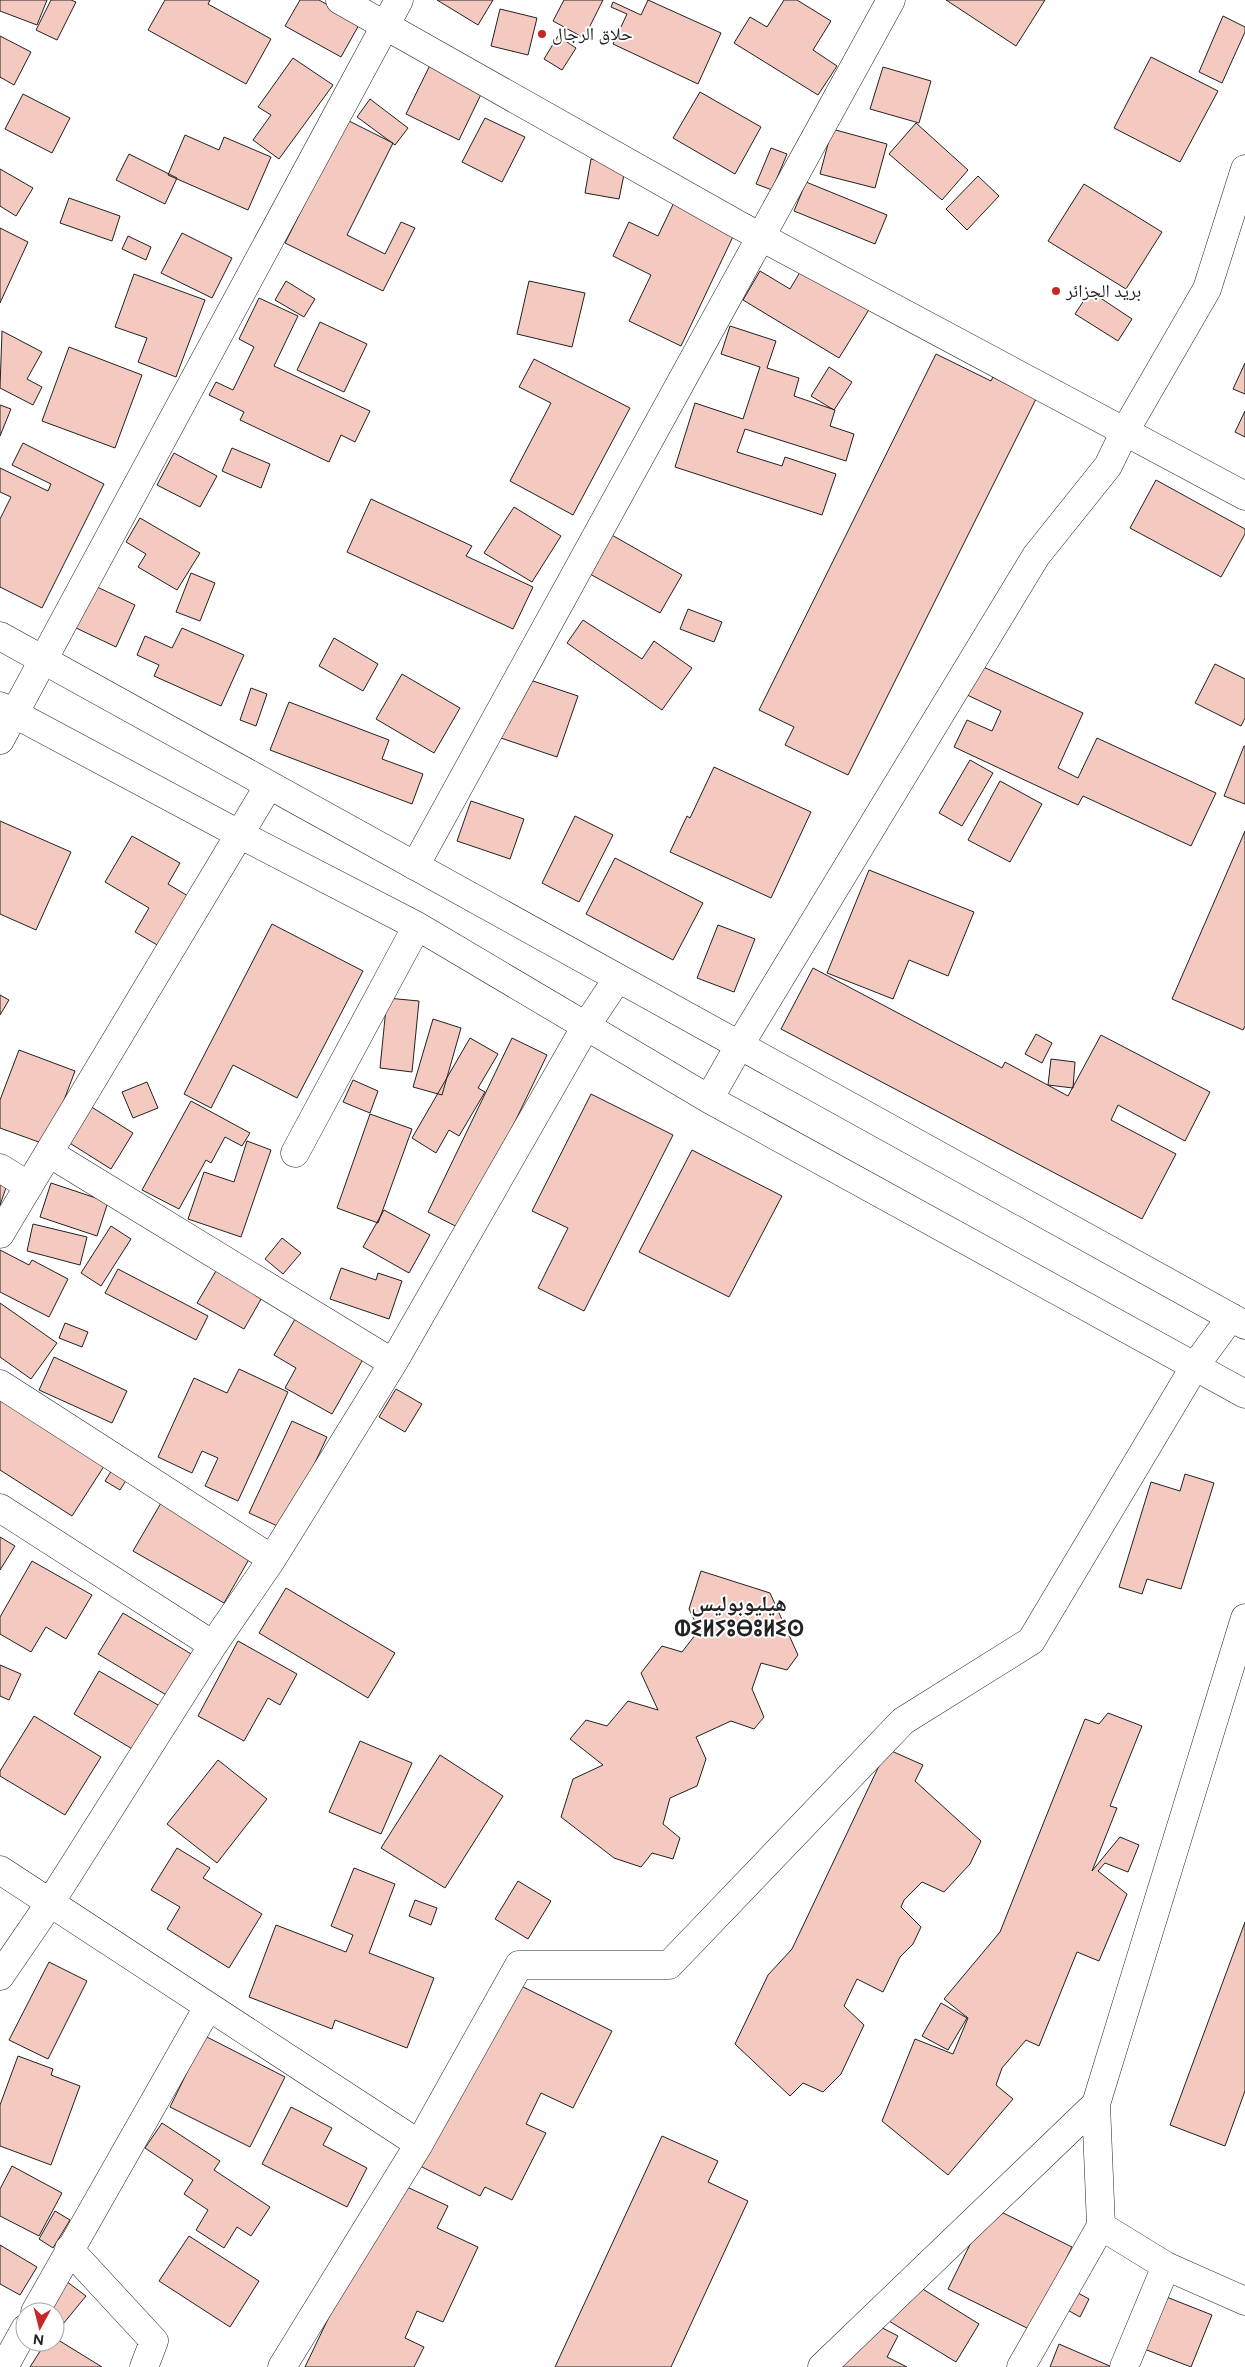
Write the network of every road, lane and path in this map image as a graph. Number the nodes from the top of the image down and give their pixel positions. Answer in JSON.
{"nodes":[{"id":1,"x":340,"y":0,"type":"edge"},
{"id":2,"x":399,"y":0,"type":"edge"},
{"id":3,"x":891,"y":0,"type":"edge"},
{"id":4,"x":384,"y":27,"type":"junction"},
{"id":5,"x":1245,"y":169,"type":"edge"},
{"id":6,"x":761,"y":237,"type":"junction"},
{"id":7,"x":1125,"y":431,"type":"junction"},
{"id":8,"x":1245,"y":496,"type":"edge"},
{"id":9,"x":0,"y":636,"type":"edge"},
{"id":10,"x":43,"y":660,"type":"junction"},
{"id":11,"x":7,"y":710,"type":"edge"},
{"id":12,"x":0,"y":740,"type":"edge"},
{"id":13,"x":269,"y":785,"type":"junction"},
{"id":14,"x":239,"y":834,"type":"junction"},
{"id":15,"x":415,"y":866,"type":"junction"},
{"id":16,"x":417,"y":926,"type":"junction"},
{"id":17,"x":618,"y":978,"type":"junction"},
{"id":18,"x":586,"y":1026,"type":"junction"},
{"id":19,"x":739,"y":1046,"type":"junction"},
{"id":20,"x":709,"y":1100,"type":"junction"},
{"id":21,"x":49,"y":1153,"type":"junction"},
{"id":22,"x":295,"y":1153,"type":"dead end"},
{"id":23,"x":0,"y":1168,"type":"edge"},
{"id":24,"x":29,"y":1186,"type":"junction"},
{"id":25,"x":0,"y":1234,"type":"edge"},
{"id":26,"x":1238,"y":1321,"type":"edge"},
{"id":27,"x":393,"y":1362,"type":"junction"},
{"id":28,"x":1195,"y":1366,"type":"junction"},
{"id":29,"x":0,"y":1384,"type":"edge"},
{"id":30,"x":1245,"y":1394,"type":"edge"},
{"id":31,"x":0,"y":1508,"type":"edge"},
{"id":32,"x":272,"y":1559,"type":"junction"},
{"id":33,"x":1245,"y":1618,"type":"edge"},
{"id":34,"x":213,"y":1645,"type":"junction"},
{"id":35,"x":0,"y":1870,"type":"edge"},
{"id":36,"x":50,"y":1903,"type":"junction"},
{"id":37,"x":0,"y":1976,"type":"edge"},
{"id":38,"x":208,"y":2007,"type":"junction"},
{"id":39,"x":1096,"y":2104,"type":"junction"},
{"id":40,"x":419,"y":2144,"type":"junction"},
{"id":41,"x":1101,"y":2226,"type":"junction"},
{"id":42,"x":69,"y":2249,"type":"junction"},
{"id":43,"x":1166,"y":2266,"type":"junction"},
{"id":44,"x":40,"y":2302,"type":"edge"},
{"id":45,"x":1245,"y":2302,"type":"edge"},
{"id":46,"x":15,"y":2347,"type":"edge"},
{"id":47,"x":4,"y":2367,"type":"edge"},
{"id":48,"x":144,"y":2367,"type":"edge"},
{"id":49,"x":282,"y":2367,"type":"edge"},
{"id":50,"x":822,"y":2367,"type":"edge"},
{"id":51,"x":1021,"y":2367,"type":"edge"},
{"id":52,"x":1124,"y":2367,"type":"edge"}],
"edges":[{"from":1,"to":4,"type":"street"},
{"from":2,"to":4,"type":"street"},
{"from":3,"to":6,"type":"street"},
{"from":4,"to":6,"type":"street"},
{"from":4,"to":10,"type":"street"},
{"from":5,"to":7,"type":"street"},
{"from":6,"to":7,"type":"street"},
{"from":6,"to":15,"type":"street"},
{"from":7,"to":8,"type":"street"},
{"from":7,"to":19,"type":"street"},
{"from":9,"to":10,"type":"street"},
{"from":10,"to":11,"type":"street"},
{"from":10,"to":13,"type":"street"},
{"from":11,"to":12,"type":"street"},
{"from":11,"to":14,"type":"street"},
{"from":13,"to":14,"type":"street"},
{"from":13,"to":15,"type":"street"},
{"from":14,"to":16,"type":"street"},
{"from":14,"to":21,"type":"street"},
{"from":15,"to":17,"type":"street"},
{"from":16,"to":18,"type":"street"},
{"from":16,"to":22,"type":"street"},
{"from":17,"to":18,"type":"street"},
{"from":17,"to":19,"type":"street"},
{"from":18,"to":20,"type":"street"},
{"from":18,"to":27,"type":"street"},
{"from":19,"to":20,"type":"street"},
{"from":19,"to":26,"type":"street"},
{"from":20,"to":28,"type":"street"},
{"from":21,"to":24,"type":"street"},
{"from":21,"to":27,"type":"street"},
{"from":23,"to":24,"type":"street"},
{"from":24,"to":25,"type":"street"},
{"from":26,"to":28,"type":"street"},
{"from":27,"to":32,"type":"street"},
{"from":28,"to":30,"type":"street"},
{"from":28,"to":40,"type":"street"},
{"from":29,"to":32,"type":"street"},
{"from":31,"to":34,"type":"street"},
{"from":32,"to":34,"type":"street"},
{"from":33,"to":39,"type":"street"},
{"from":34,"to":36,"type":"street"},
{"from":35,"to":36,"type":"street"},
{"from":36,"to":37,"type":"street"},
{"from":36,"to":38,"type":"street"},
{"from":38,"to":40,"type":"street"},
{"from":38,"to":42,"type":"street"},
{"from":39,"to":41,"type":"street"},
{"from":39,"to":50,"type":"street"},
{"from":40,"to":49,"type":"street"},
{"from":41,"to":43,"type":"street"},
{"from":41,"to":51,"type":"street"},
{"from":42,"to":44,"type":"street"},
{"from":42,"to":48,"type":"street"},
{"from":43,"to":45,"type":"street"},
{"from":43,"to":52,"type":"street"},
{"from":46,"to":47,"type":"street"}]}
